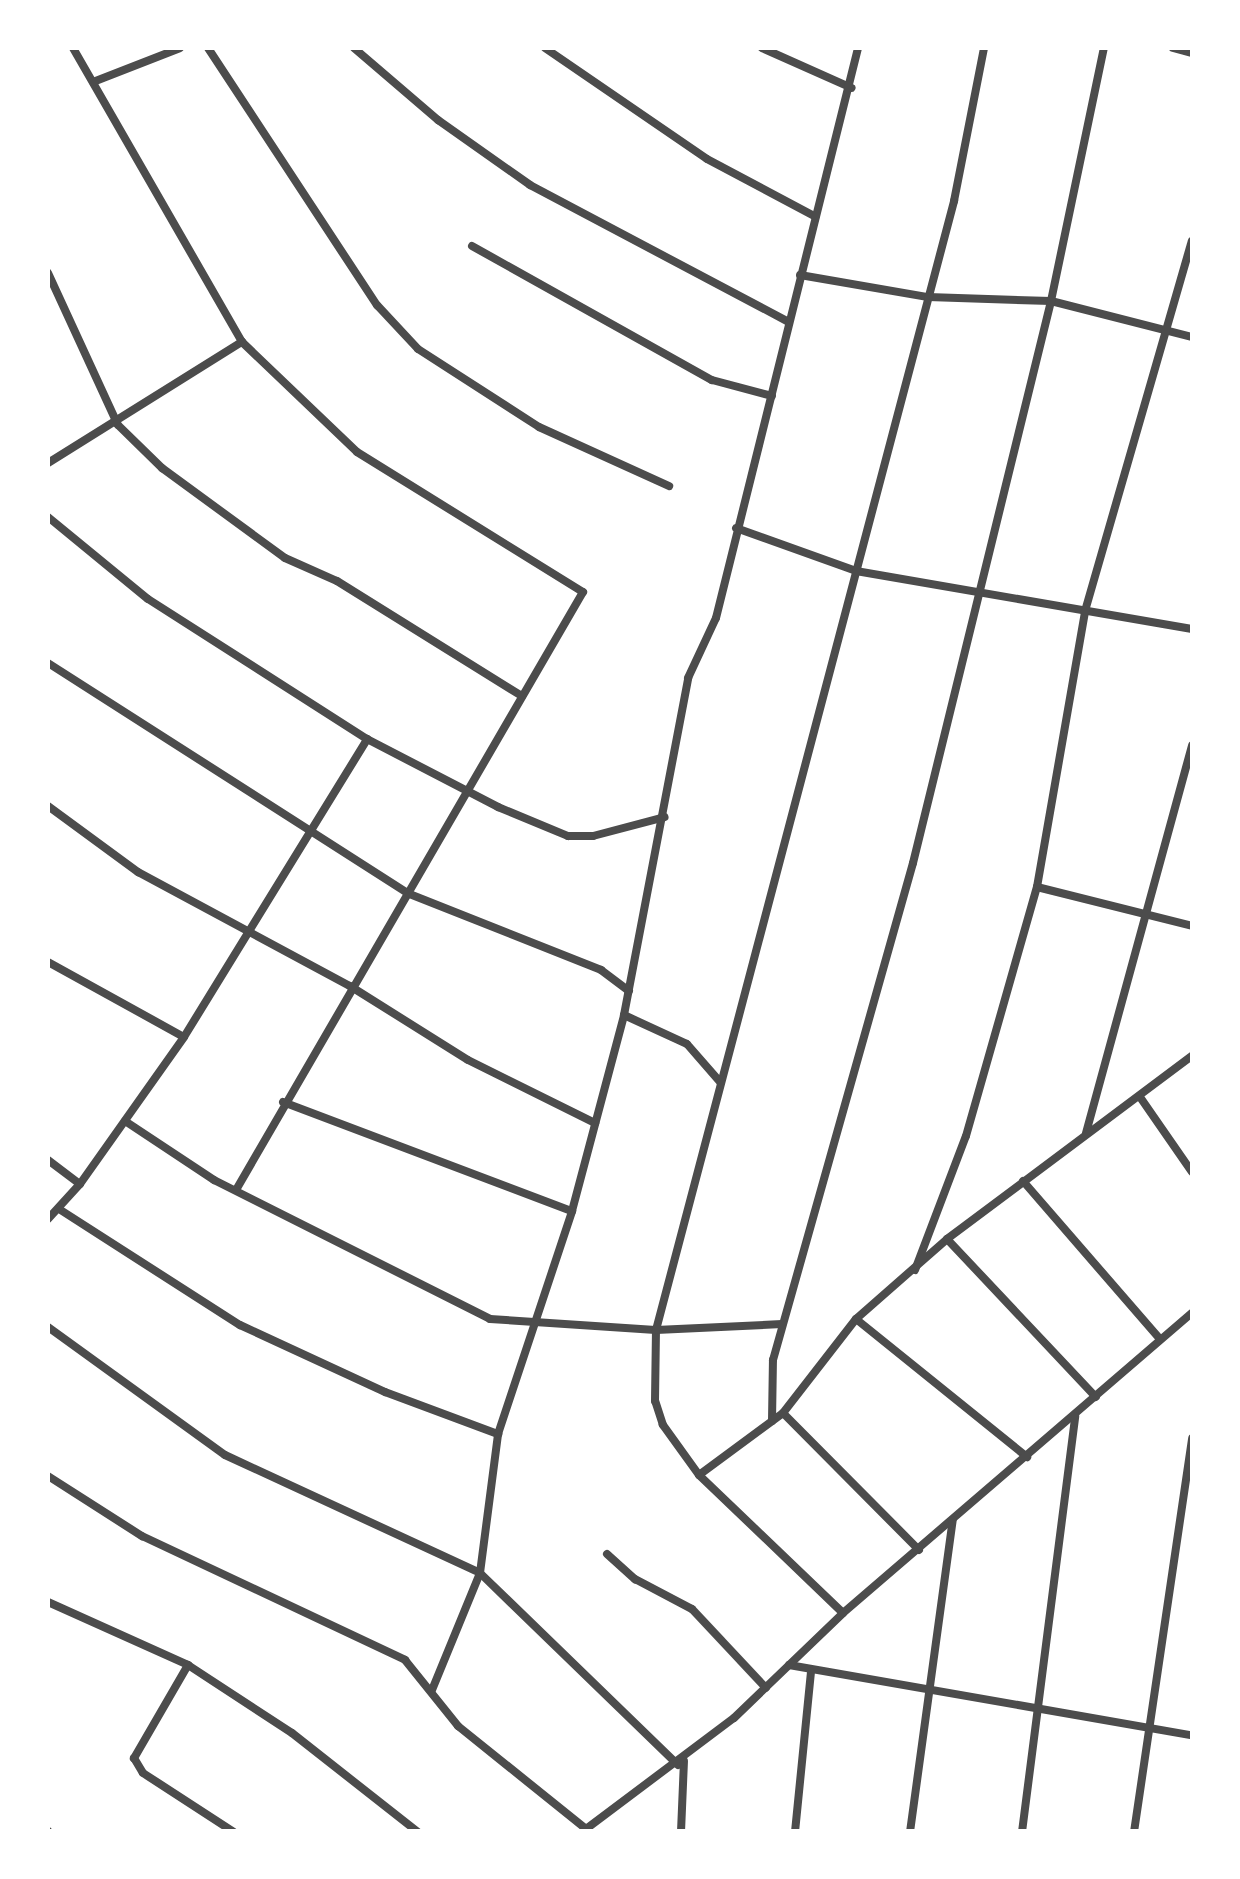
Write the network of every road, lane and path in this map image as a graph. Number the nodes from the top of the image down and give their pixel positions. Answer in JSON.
{"nodes":[{"id":1,"x":73,"y":48,"type":"edge"},
{"id":2,"x":180,"y":48,"type":"edge"},
{"id":3,"x":208,"y":48,"type":"edge"},
{"id":4,"x":354,"y":48,"type":"edge"},
{"id":5,"x":545,"y":48,"type":"edge"},
{"id":6,"x":762,"y":48,"type":"edge"},
{"id":7,"x":858,"y":48,"type":"edge"},
{"id":8,"x":984,"y":48,"type":"edge"},
{"id":9,"x":1104,"y":48,"type":"edge"},
{"id":10,"x":1173,"y":48,"type":"edge"},
{"id":11,"x":1192,"y":53,"type":"edge"},
{"id":12,"x":93,"y":82,"type":"junction"},
{"id":13,"x":852,"y":88,"type":"junction"},
{"id":14,"x":816,"y":216,"type":"junction"},
{"id":15,"x":1192,"y":241,"type":"edge"},
{"id":16,"x":472,"y":246,"type":"dead end"},
{"id":17,"x":48,"y":274,"type":"edge"},
{"id":18,"x":800,"y":275,"type":"junction"},
{"id":19,"x":928,"y":297,"type":"junction"},
{"id":20,"x":1052,"y":302,"type":"junction"},
{"id":21,"x":789,"y":322,"type":"junction"},
{"id":22,"x":1166,"y":332,"type":"junction"},
{"id":23,"x":1192,"y":337,"type":"edge"},
{"id":24,"x":242,"y":342,"type":"junction"},
{"id":25,"x":772,"y":396,"type":"junction"},
{"id":26,"x":118,"y":424,"type":"junction"},
{"id":27,"x":48,"y":463,"type":"edge"},
{"id":28,"x":669,"y":486,"type":"dead end"},
{"id":29,"x":48,"y":517,"type":"edge"},
{"id":30,"x":736,"y":528,"type":"junction"},
{"id":31,"x":856,"y":571,"type":"junction"},
{"id":32,"x":980,"y":595,"type":"junction"},
{"id":33,"x":1085,"y":611,"type":"junction"},
{"id":34,"x":1192,"y":629,"type":"edge"},
{"id":35,"x":48,"y":663,"type":"edge"},
{"id":36,"x":522,"y":696,"type":"junction"},
{"id":37,"x":367,"y":739,"type":"junction"},
{"id":38,"x":1192,"y":746,"type":"edge"},
{"id":39,"x":468,"y":787,"type":"junction"},
{"id":40,"x":48,"y":806,"type":"edge"},
{"id":41,"x":664,"y":816,"type":"junction"},
{"id":42,"x":306,"y":828,"type":"junction"},
{"id":43,"x":1037,"y":887,"type":"junction"},
{"id":44,"x":408,"y":893,"type":"junction"},
{"id":45,"x":1150,"y":913,"type":"junction"},
{"id":46,"x":1192,"y":926,"type":"edge"},
{"id":47,"x":250,"y":929,"type":"junction"},
{"id":48,"x":48,"y":962,"type":"edge"},
{"id":49,"x":350,"y":986,"type":"junction"},
{"id":50,"x":629,"y":991,"type":"junction"},
{"id":51,"x":624,"y":1015,"type":"junction"},
{"id":52,"x":184,"y":1037,"type":"junction"},
{"id":53,"x":1192,"y":1056,"type":"edge"},
{"id":54,"x":721,"y":1083,"type":"junction"},
{"id":55,"x":1140,"y":1097,"type":"junction"},
{"id":56,"x":283,"y":1102,"type":"junction"},
{"id":57,"x":125,"y":1121,"type":"junction"},
{"id":58,"x":595,"y":1123,"type":"junction"},
{"id":59,"x":1086,"y":1133,"type":"junction"},
{"id":60,"x":48,"y":1160,"type":"edge"},
{"id":61,"x":1192,"y":1172,"type":"edge"},
{"id":62,"x":1023,"y":1181,"type":"junction"},
{"id":63,"x":80,"y":1184,"type":"junction"},
{"id":64,"x":236,"y":1190,"type":"junction"},
{"id":65,"x":59,"y":1209,"type":"junction"},
{"id":66,"x":572,"y":1211,"type":"junction"},
{"id":67,"x":48,"y":1219,"type":"edge"},
{"id":68,"x":947,"y":1239,"type":"junction"},
{"id":69,"x":915,"y":1270,"type":"junction"},
{"id":70,"x":1192,"y":1313,"type":"edge"},
{"id":71,"x":856,"y":1318,"type":"junction"},
{"id":72,"x":538,"y":1323,"type":"junction"},
{"id":73,"x":782,"y":1324,"type":"junction"},
{"id":74,"x":48,"y":1328,"type":"edge"},
{"id":75,"x":656,"y":1330,"type":"junction"},
{"id":76,"x":1158,"y":1337,"type":"junction"},
{"id":77,"x":1096,"y":1397,"type":"junction"},
{"id":78,"x":783,"y":1413,"type":"junction"},
{"id":79,"x":1075,"y":1416,"type":"junction"},
{"id":80,"x":772,"y":1421,"type":"junction"},
{"id":81,"x":498,"y":1434,"type":"junction"},
{"id":82,"x":1192,"y":1438,"type":"edge"},
{"id":83,"x":1027,"y":1457,"type":"junction"},
{"id":84,"x":48,"y":1476,"type":"edge"},
{"id":85,"x":699,"y":1476,"type":"junction"},
{"id":86,"x":1189,"y":1479,"type":"edge"},
{"id":87,"x":954,"y":1520,"type":"junction"},
{"id":88,"x":919,"y":1550,"type":"junction"},
{"id":89,"x":608,"y":1554,"type":"dead end"},
{"id":90,"x":480,"y":1572,"type":"junction"},
{"id":91,"x":48,"y":1602,"type":"edge"},
{"id":92,"x":843,"y":1613,"type":"junction"},
{"id":93,"x":188,"y":1664,"type":"junction"},
{"id":94,"x":789,"y":1664,"type":"junction"},
{"id":95,"x":812,"y":1672,"type":"junction"},
{"id":96,"x":766,"y":1688,"type":"junction"},
{"id":97,"x":432,"y":1690,"type":"junction"},
{"id":98,"x":931,"y":1693,"type":"junction"},
{"id":99,"x":1038,"y":1710,"type":"junction"},
{"id":100,"x":1150,"y":1728,"type":"junction"},
{"id":101,"x":1192,"y":1736,"type":"edge"},
{"id":102,"x":681,"y":1762,"type":"junction"},
{"id":103,"x":584,"y":1830,"type":"edge"},
{"id":104,"x":234,"y":1832,"type":"edge"},
{"id":105,"x":418,"y":1832,"type":"edge"},
{"id":106,"x":681,"y":1832,"type":"edge"},
{"id":107,"x":796,"y":1832,"type":"edge"},
{"id":108,"x":910,"y":1832,"type":"edge"},
{"id":109,"x":1022,"y":1832,"type":"edge"},
{"id":110,"x":1134,"y":1832,"type":"edge"}],
"edges":[{"from":1,"to":12,"type":"street"},
{"from":2,"to":12,"type":"street"},
{"from":3,"to":28,"type":"street"},
{"from":4,"to":21,"type":"street"},
{"from":5,"to":14,"type":"street"},
{"from":6,"to":13,"type":"street"},
{"from":7,"to":13,"type":"street"},
{"from":8,"to":19,"type":"street"},
{"from":9,"to":20,"type":"street"},
{"from":10,"to":11,"type":"street"},
{"from":12,"to":24,"type":"street"},
{"from":13,"to":14,"type":"street"},
{"from":14,"to":18,"type":"street"},
{"from":15,"to":22,"type":"street"},
{"from":16,"to":25,"type":"street"},
{"from":17,"to":26,"type":"street"},
{"from":18,"to":19,"type":"street"},
{"from":18,"to":21,"type":"street"},
{"from":19,"to":20,"type":"street"},
{"from":19,"to":31,"type":"street"},
{"from":20,"to":22,"type":"street"},
{"from":20,"to":32,"type":"street"},
{"from":21,"to":25,"type":"street"},
{"from":22,"to":23,"type":"street"},
{"from":22,"to":33,"type":"street"},
{"from":24,"to":26,"type":"street"},
{"from":24,"to":36,"type":"street"},
{"from":25,"to":30,"type":"street"},
{"from":26,"to":27,"type":"street"},
{"from":26,"to":36,"type":"street"},
{"from":29,"to":37,"type":"street"},
{"from":30,"to":31,"type":"street"},
{"from":30,"to":41,"type":"street"},
{"from":31,"to":32,"type":"street"},
{"from":31,"to":54,"type":"street"},
{"from":32,"to":33,"type":"street"},
{"from":32,"to":73,"type":"street"},
{"from":33,"to":34,"type":"street"},
{"from":33,"to":43,"type":"street"},
{"from":35,"to":42,"type":"street"},
{"from":36,"to":39,"type":"street"},
{"from":37,"to":39,"type":"street"},
{"from":37,"to":42,"type":"street"},
{"from":38,"to":45,"type":"street"},
{"from":39,"to":41,"type":"street"},
{"from":39,"to":44,"type":"street"},
{"from":40,"to":47,"type":"street"},
{"from":41,"to":50,"type":"street"},
{"from":42,"to":44,"type":"street"},
{"from":42,"to":47,"type":"street"},
{"from":43,"to":45,"type":"street"},
{"from":43,"to":69,"type":"street"},
{"from":44,"to":49,"type":"street"},
{"from":44,"to":50,"type":"street"},
{"from":45,"to":46,"type":"street"},
{"from":45,"to":59,"type":"street"},
{"from":47,"to":49,"type":"street"},
{"from":47,"to":52,"type":"street"},
{"from":48,"to":52,"type":"street"},
{"from":49,"to":56,"type":"street"},
{"from":49,"to":58,"type":"street"},
{"from":50,"to":51,"type":"street"},
{"from":51,"to":54,"type":"street"},
{"from":51,"to":58,"type":"street"},
{"from":52,"to":57,"type":"street"},
{"from":53,"to":55,"type":"street"},
{"from":54,"to":75,"type":"street"},
{"from":55,"to":59,"type":"street"},
{"from":55,"to":61,"type":"street"},
{"from":56,"to":64,"type":"street"},
{"from":56,"to":66,"type":"street"},
{"from":57,"to":63,"type":"street"},
{"from":57,"to":64,"type":"street"},
{"from":58,"to":66,"type":"street"},
{"from":59,"to":62,"type":"street"},
{"from":60,"to":63,"type":"street"},
{"from":62,"to":68,"type":"street"},
{"from":62,"to":76,"type":"street"},
{"from":63,"to":65,"type":"street"},
{"from":64,"to":72,"type":"street"},
{"from":65,"to":67,"type":"street"},
{"from":65,"to":81,"type":"street"},
{"from":66,"to":72,"type":"street"},
{"from":68,"to":69,"type":"street"},
{"from":68,"to":77,"type":"street"},
{"from":69,"to":71,"type":"street"},
{"from":70,"to":76,"type":"street"},
{"from":71,"to":78,"type":"street"},
{"from":71,"to":83,"type":"street"},
{"from":72,"to":75,"type":"street"},
{"from":72,"to":81,"type":"street"},
{"from":73,"to":75,"type":"street"},
{"from":73,"to":80,"type":"street"},
{"from":74,"to":90,"type":"street"},
{"from":75,"to":85,"type":"street"},
{"from":76,"to":77,"type":"street"},
{"from":77,"to":79,"type":"street"},
{"from":78,"to":80,"type":"street"},
{"from":78,"to":88,"type":"street"},
{"from":79,"to":83,"type":"street"},
{"from":79,"to":99,"type":"street"},
{"from":80,"to":85,"type":"street"},
{"from":81,"to":90,"type":"street"},
{"from":82,"to":86,"type":"street"},
{"from":83,"to":87,"type":"street"},
{"from":84,"to":97,"type":"street"},
{"from":85,"to":92,"type":"street"},
{"from":86,"to":100,"type":"street"},
{"from":87,"to":88,"type":"street"},
{"from":87,"to":98,"type":"street"},
{"from":88,"to":92,"type":"street"},
{"from":89,"to":96,"type":"street"},
{"from":90,"to":97,"type":"street"},
{"from":90,"to":102,"type":"street"},
{"from":91,"to":93,"type":"street"},
{"from":92,"to":94,"type":"street"},
{"from":93,"to":104,"type":"street"},
{"from":93,"to":105,"type":"street"},
{"from":94,"to":95,"type":"street"},
{"from":94,"to":96,"type":"street"},
{"from":95,"to":98,"type":"street"},
{"from":95,"to":107,"type":"street"},
{"from":96,"to":102,"type":"street"},
{"from":97,"to":103,"type":"street"},
{"from":98,"to":99,"type":"street"},
{"from":98,"to":108,"type":"street"},
{"from":99,"to":100,"type":"street"},
{"from":99,"to":109,"type":"street"},
{"from":100,"to":101,"type":"street"},
{"from":100,"to":110,"type":"street"},
{"from":102,"to":103,"type":"street"},
{"from":102,"to":106,"type":"street"}]}
